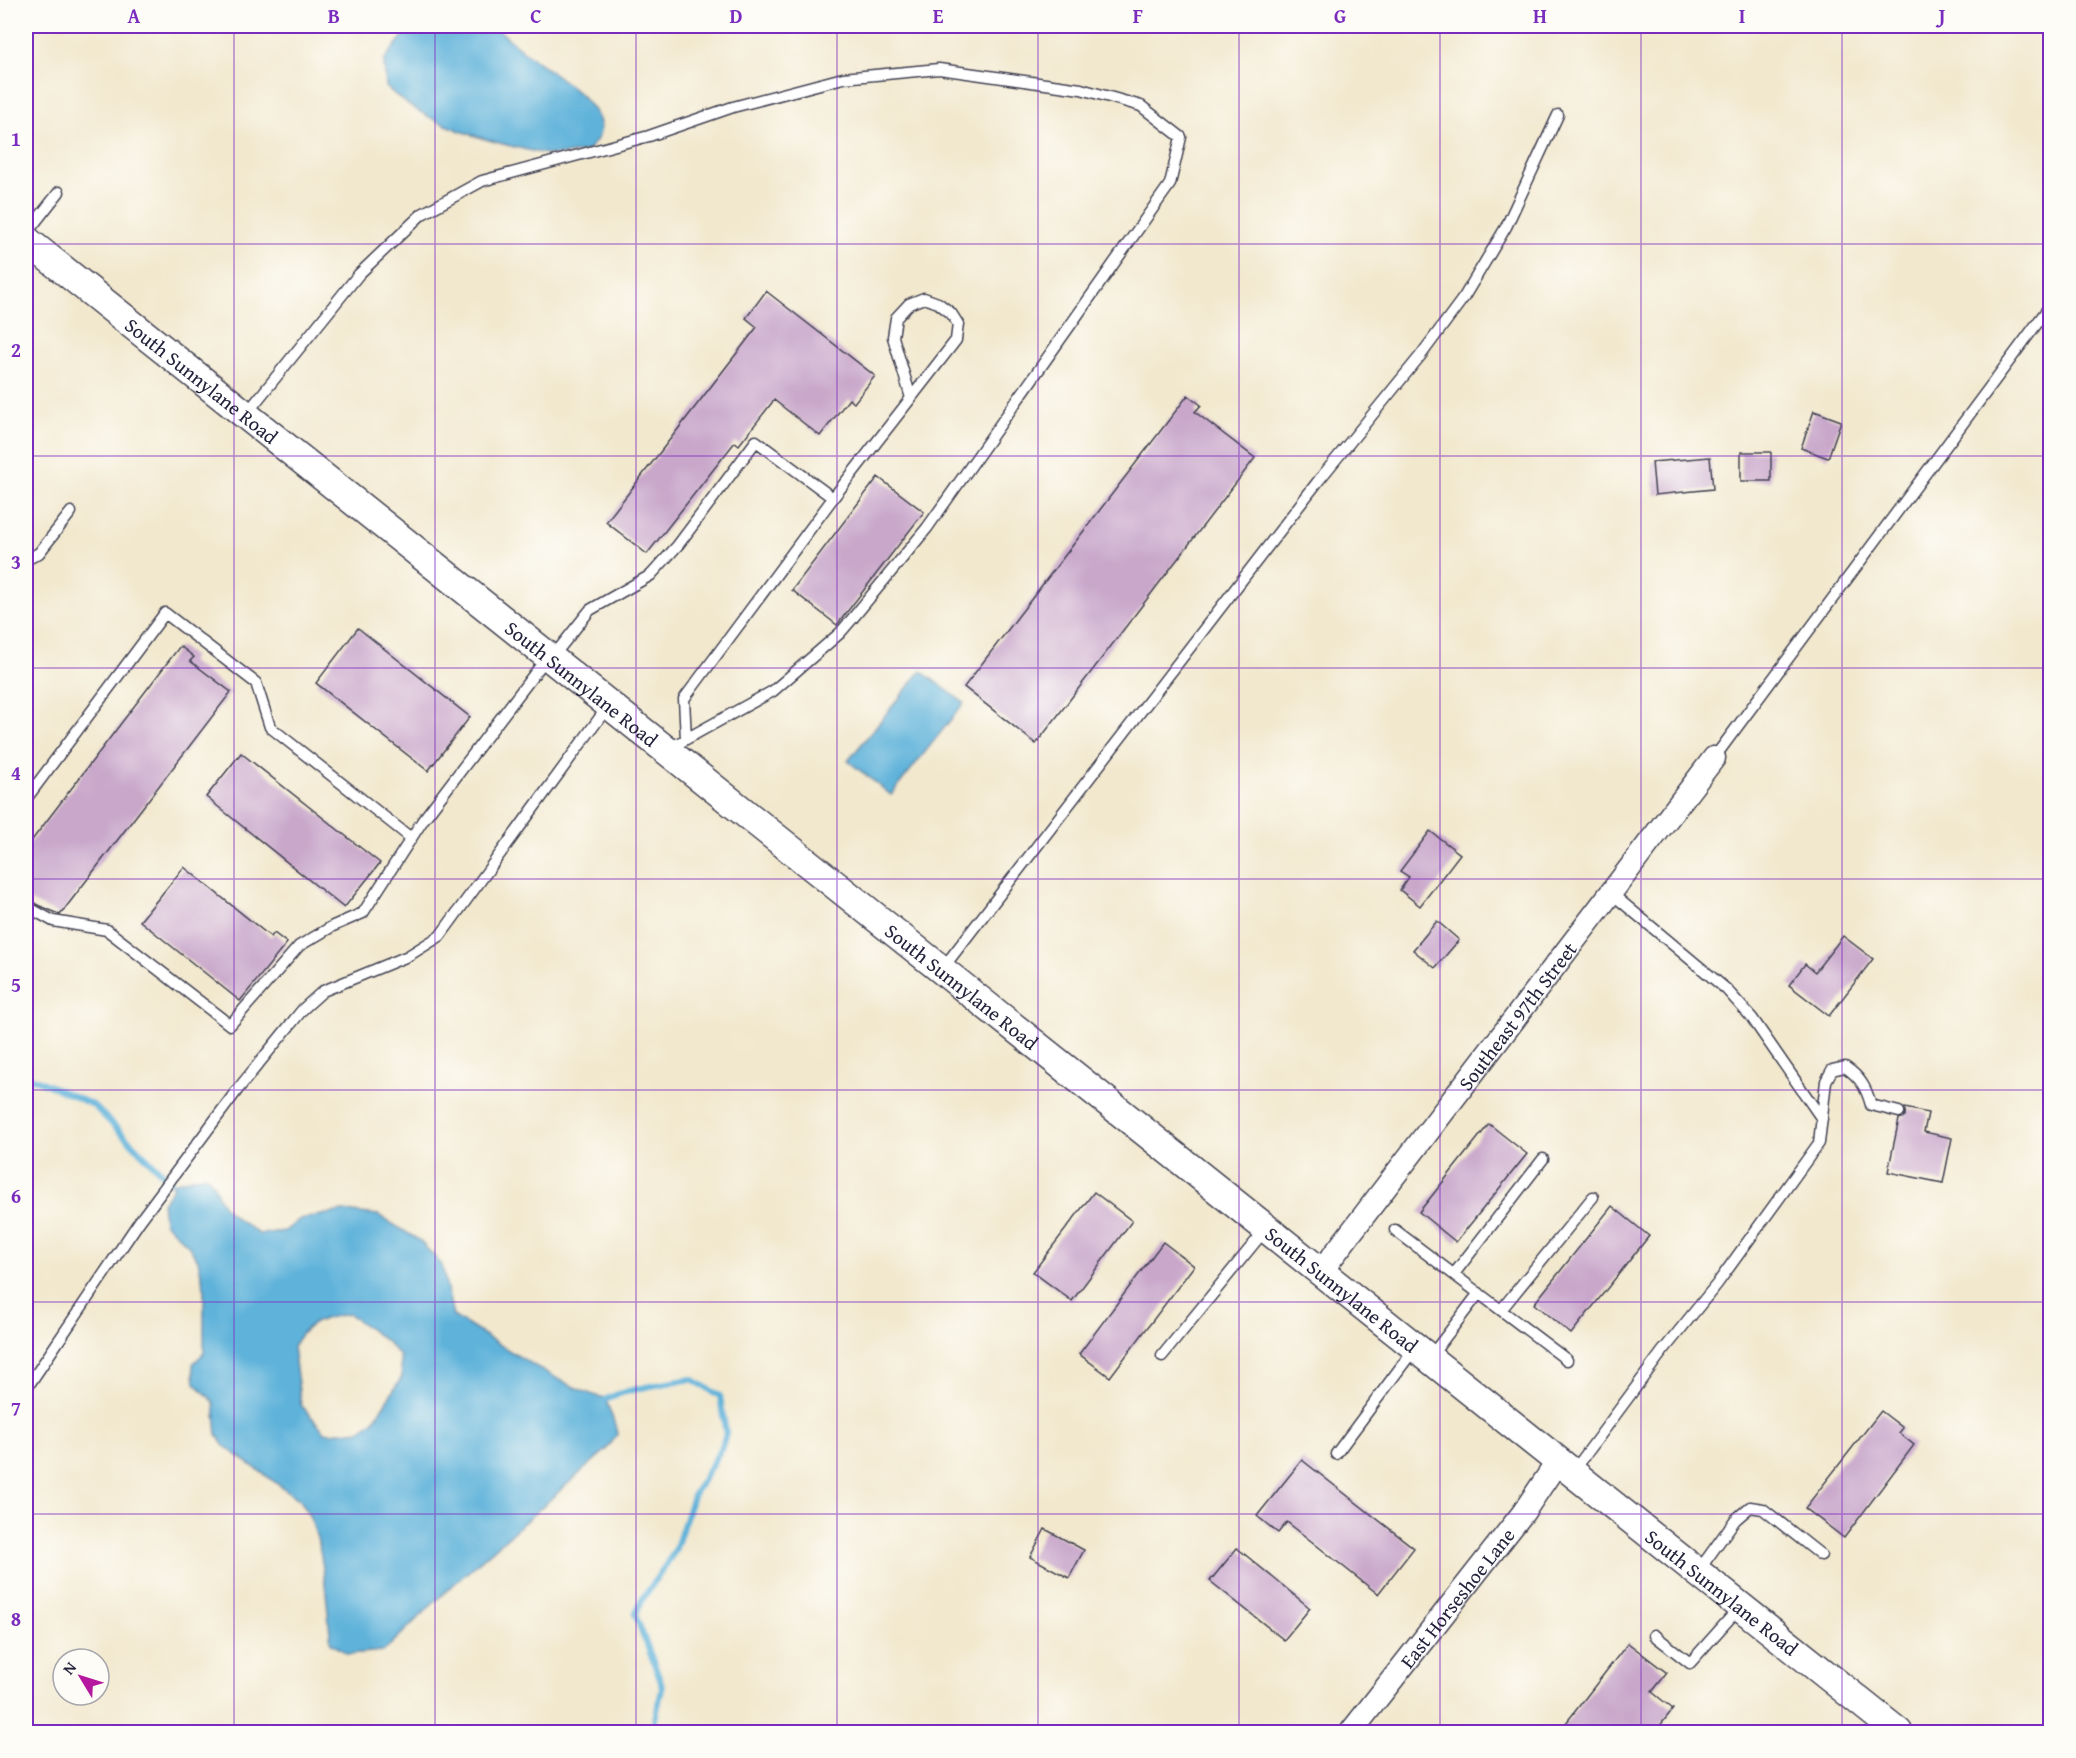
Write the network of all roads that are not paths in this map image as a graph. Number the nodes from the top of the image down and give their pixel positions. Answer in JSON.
{"nodes":[{"id":1,"x":1558,"y":115,"type":"dead end"},
{"id":2,"x":59,"y":192,"type":"dead end"},
{"id":3,"x":26,"y":234,"type":"edge"},
{"id":4,"x":26,"y":240,"type":"edge"},
{"id":5,"x":2050,"y":306,"type":"edge"},
{"id":6,"x":911,"y":398,"type":"junction"},
{"id":7,"x":245,"y":416,"type":"junction"},
{"id":8,"x":833,"y":498,"type":"junction"},
{"id":9,"x":70,"y":512,"type":"dead end"},
{"id":10,"x":26,"y":560,"type":"edge"},
{"id":11,"x":549,"y":658,"type":"junction"},
{"id":12,"x":609,"y":705,"type":"junction"},
{"id":13,"x":676,"y":745,"type":"junction"},
{"id":14,"x":1714,"y":758,"type":"joint"},
{"id":15,"x":26,"y":799,"type":"edge"},
{"id":16,"x":411,"y":838,"type":"junction"},
{"id":17,"x":1611,"y":893,"type":"junction"},
{"id":18,"x":26,"y":906,"type":"edge"},
{"id":19,"x":941,"y":970,"type":"junction"},
{"id":20,"x":1899,"y":1112,"type":"dead end"},
{"id":21,"x":1822,"y":1119,"type":"junction"},
{"id":22,"x":1543,"y":1159,"type":"dead end"},
{"id":23,"x":1593,"y":1197,"type":"dead end"},
{"id":24,"x":1265,"y":1229,"type":"junction"},
{"id":25,"x":1395,"y":1230,"type":"dead end"},
{"id":26,"x":1320,"y":1273,"type":"junction"},
{"id":27,"x":1454,"y":1274,"type":"junction"},
{"id":28,"x":1479,"y":1293,"type":"junction"},
{"id":29,"x":1502,"y":1310,"type":"junction"},
{"id":30,"x":1422,"y":1354,"type":"junction"},
{"id":31,"x":1162,"y":1356,"type":"dead end"},
{"id":32,"x":1566,"y":1360,"type":"dead end"},
{"id":33,"x":26,"y":1389,"type":"edge"},
{"id":34,"x":1336,"y":1454,"type":"dead end"},
{"id":35,"x":1566,"y":1467,"type":"junction"},
{"id":36,"x":1821,"y":1555,"type":"dead end"},
{"id":37,"x":1696,"y":1573,"type":"junction"},
{"id":38,"x":1740,"y":1607,"type":"junction"},
{"id":39,"x":1654,"y":1635,"type":"dead end"},
{"id":40,"x":1357,"y":1730,"type":"edge"},
{"id":41,"x":1898,"y":1732,"type":"edge"}],
"edges":[{"from":1,"to":19,"type":"lane"},
{"from":2,"to":3,"type":"lane"},
{"from":4,"to":7,"type":"street","name":"South Sunnylane Road"},
{"from":5,"to":14,"type":"lane"},
{"from":6,"to":6,"type":"lane"},
{"from":6,"to":8,"type":"lane"},
{"from":7,"to":11,"type":"street","name":"South Sunnylane Road"},
{"from":7,"to":13,"type":"lane"},
{"from":8,"to":11,"type":"lane"},
{"from":8,"to":13,"type":"lane"},
{"from":9,"to":10,"type":"lane"},
{"from":11,"to":12,"type":"street","name":"South Sunnylane Road"},
{"from":11,"to":16,"type":"lane"},
{"from":12,"to":13,"type":"street","name":"South Sunnylane Road"},
{"from":12,"to":33,"type":"lane"},
{"from":13,"to":19,"type":"street","name":"South Sunnylane Road"},
{"from":14,"to":17,"type":"street","name":"Southeast 97th Street"},
{"from":15,"to":16,"type":"lane"},
{"from":16,"to":18,"type":"lane"},
{"from":17,"to":21,"type":"lane"},
{"from":17,"to":26,"type":"street","name":"Southeast 97th Street"},
{"from":19,"to":24,"type":"street","name":"South Sunnylane Road"},
{"from":20,"to":21,"type":"lane"},
{"from":21,"to":35,"type":"lane"},
{"from":22,"to":27,"type":"lane"},
{"from":23,"to":29,"type":"lane"},
{"from":24,"to":26,"type":"street","name":"South Sunnylane Road"},
{"from":24,"to":31,"type":"lane"},
{"from":25,"to":27,"type":"lane"},
{"from":26,"to":30,"type":"street","name":"South Sunnylane Road"},
{"from":27,"to":28,"type":"lane"},
{"from":28,"to":29,"type":"lane"},
{"from":28,"to":30,"type":"lane"},
{"from":29,"to":32,"type":"lane"},
{"from":30,"to":34,"type":"lane"},
{"from":30,"to":35,"type":"street","name":"South Sunnylane Road"},
{"from":35,"to":37,"type":"street","name":"South Sunnylane Road"},
{"from":35,"to":40,"type":"street","name":"East Horseshoe Lane"},
{"from":36,"to":37,"type":"lane"},
{"from":37,"to":38,"type":"street","name":"South Sunnylane Road"},
{"from":38,"to":39,"type":"lane"},
{"from":38,"to":41,"type":"street","name":"South Sunnylane Road"}]}
